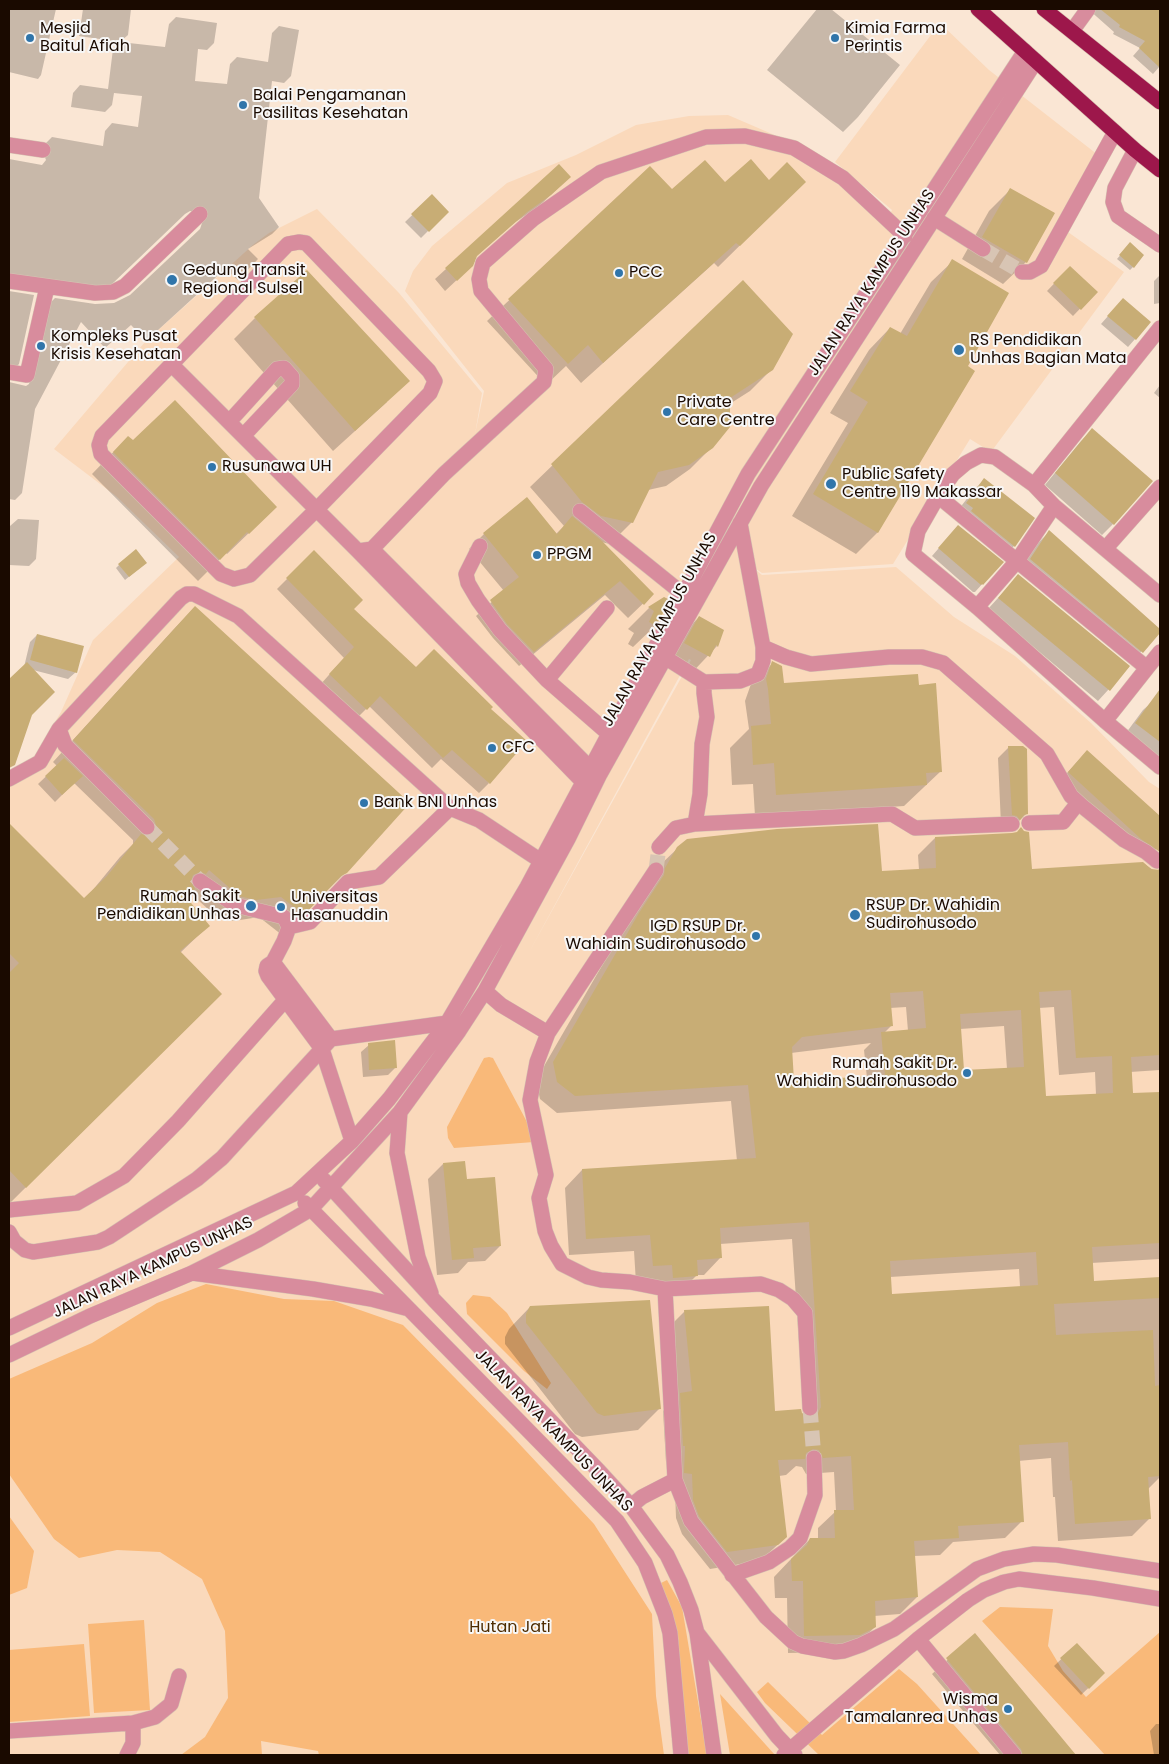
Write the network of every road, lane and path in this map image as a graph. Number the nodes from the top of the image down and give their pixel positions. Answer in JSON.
{"nodes":[{"id":1,"x":978,"y":9,"type":"edge"},
{"id":2,"x":1044,"y":9,"type":"edge"},
{"id":3,"x":1088,"y":9,"type":"edge"},
{"id":4,"x":1072,"y":31,"type":"junction"},
{"id":5,"x":1031,"y":56,"type":"junction"},
{"id":6,"x":1160,"y":102,"type":"edge"},
{"id":7,"x":1115,"y":132,"type":"junction"},
{"id":8,"x":9,"y":145,"type":"edge"},
{"id":9,"x":43,"y":150,"type":"dead end"},
{"id":10,"x":1135,"y":150,"type":"junction"},
{"id":11,"x":1158,"y":164,"type":"edge"},
{"id":12,"x":200,"y":214,"type":"dead end"},
{"id":13,"x":934,"y":218,"type":"junction"},
{"id":14,"x":905,"y":236,"type":"junction"},
{"id":15,"x":1160,"y":245,"type":"edge"},
{"id":16,"x":983,"y":248,"type":"tunnel mouth"},
{"id":17,"x":1022,"y":272,"type":"dead end"},
{"id":18,"x":9,"y":281,"type":"edge"},
{"id":19,"x":46,"y":287,"type":"junction"},
{"id":20,"x":1160,"y":328,"type":"edge"},
{"id":21,"x":172,"y":365,"type":"junction"},
{"id":22,"x":9,"y":372,"type":"edge"},
{"id":23,"x":229,"y":422,"type":"junction"},
{"id":24,"x":243,"y":436,"type":"junction"},
{"id":25,"x":1034,"y":485,"type":"junction"},
{"id":26,"x":1160,"y":488,"type":"edge"},
{"id":27,"x":739,"y":490,"type":"junction"},
{"id":28,"x":938,"y":496,"type":"junction"},
{"id":29,"x":753,"y":500,"type":"junction"},
{"id":30,"x":1054,"y":506,"type":"junction"},
{"id":31,"x":316,"y":510,"type":"junction"},
{"id":32,"x":580,"y":512,"type":"dead end"},
{"id":33,"x":740,"y":523,"type":"junction"},
{"id":34,"x":480,"y":546,"type":"dead end"},
{"id":35,"x":1105,"y":549,"type":"junction"},
{"id":36,"x":365,"y":550,"type":"junction"},
{"id":37,"x":1017,"y":561,"type":"junction"},
{"id":38,"x":684,"y":594,"type":"junction"},
{"id":39,"x":1160,"y":595,"type":"edge"},
{"id":40,"x":976,"y":607,"type":"junction"},
{"id":41,"x":607,"y":608,"type":"dead end"},
{"id":42,"x":763,"y":647,"type":"junction"},
{"id":43,"x":1160,"y":652,"type":"edge"},
{"id":44,"x":666,"y":658,"type":"junction"},
{"id":45,"x":1146,"y":668,"type":"junction"},
{"id":46,"x":547,"y":680,"type":"junction"},
{"id":47,"x":704,"y":682,"type":"junction"},
{"id":48,"x":1105,"y":721,"type":"junction"},
{"id":49,"x":59,"y":729,"type":"junction"},
{"id":50,"x":613,"y":738,"type":"junction"},
{"id":51,"x":1160,"y":767,"type":"edge"},
{"id":52,"x":595,"y":771,"type":"junction"},
{"id":53,"x":9,"y":779,"type":"edge"},
{"id":54,"x":588,"y":785,"type":"junction"},
{"id":55,"x":1078,"y":803,"type":"junction"},
{"id":56,"x":450,"y":808,"type":"junction"},
{"id":57,"x":1029,"y":823,"type":"dead end"},
{"id":58,"x":695,"y":824,"type":"junction"},
{"id":59,"x":1012,"y":824,"type":"dead end"},
{"id":60,"x":147,"y":827,"type":"tunnel mouth"},
{"id":61,"x":659,"y":847,"type":"tunnel mouth"},
{"id":62,"x":541,"y":861,"type":"junction"},
{"id":63,"x":1156,"y":861,"type":"dead end"},
{"id":64,"x":656,"y":870,"type":"tunnel mouth"},
{"id":65,"x":200,"y":881,"type":"tunnel mouth"},
{"id":66,"x":289,"y":927,"type":"junction"},
{"id":67,"x":272,"y":962,"type":"junction"},
{"id":68,"x":464,"y":994,"type":"junction"},
{"id":69,"x":481,"y":997,"type":"junction"},
{"id":70,"x":286,"y":1000,"type":"junction"},
{"id":71,"x":447,"y":1023,"type":"junction"},
{"id":72,"x":548,"y":1033,"type":"junction"},
{"id":73,"x":326,"y":1044,"type":"junction"},
{"id":74,"x":400,"y":1112,"type":"junction"},
{"id":75,"x":352,"y":1141,"type":"junction"},
{"id":76,"x":317,"y":1173,"type":"junction"},
{"id":77,"x":331,"y":1187,"type":"junction"},
{"id":78,"x":296,"y":1193,"type":"junction"},
{"id":79,"x":9,"y":1210,"type":"edge"},
{"id":80,"x":311,"y":1210,"type":"junction"},
{"id":81,"x":9,"y":1232,"type":"edge"},
{"id":82,"x":192,"y":1273,"type":"junction"},
{"id":83,"x":665,"y":1290,"type":"junction"},
{"id":84,"x":435,"y":1301,"type":"junction"},
{"id":85,"x":410,"y":1310,"type":"junction"},
{"id":86,"x":9,"y":1328,"type":"edge"},
{"id":87,"x":9,"y":1355,"type":"edge"},
{"id":88,"x":810,"y":1408,"type":"tunnel mouth"},
{"id":89,"x":814,"y":1458,"type":"tunnel mouth"},
{"id":90,"x":675,"y":1480,"type":"junction"},
{"id":91,"x":631,"y":1506,"type":"junction"},
{"id":92,"x":1160,"y":1571,"type":"edge"},
{"id":93,"x":732,"y":1575,"type":"junction"},
{"id":94,"x":1160,"y":1599,"type":"edge"},
{"id":95,"x":697,"y":1633,"type":"junction"},
{"id":96,"x":918,"y":1639,"type":"junction"},
{"id":97,"x":179,"y":1676,"type":"dead end"},
{"id":98,"x":133,"y":1723,"type":"junction"},
{"id":99,"x":9,"y":1731,"type":"edge"},
{"id":100,"x":790,"y":1753,"type":"edge"},
{"id":101,"x":127,"y":1755,"type":"edge"},
{"id":102,"x":681,"y":1755,"type":"edge"},
{"id":103,"x":714,"y":1755,"type":"edge"},
{"id":104,"x":1014,"y":1755,"type":"edge"}],
"edges":[{"from":1,"to":5,"type":"highway"},
{"from":2,"to":4,"type":"highway"},
{"from":3,"to":4,"type":"street"},
{"from":4,"to":6,"type":"highway"},
{"from":5,"to":7,"type":"highway"},
{"from":5,"to":13,"type":"street","name":"JALAN RAYA KAMPUS UNHAS"},
{"from":5,"to":14,"type":"street","name":"JALAN RAYA KAMPUS UNHAS"},
{"from":7,"to":10,"type":"highway"},
{"from":7,"to":17,"type":"street"},
{"from":8,"to":9,"type":"street"},
{"from":10,"to":11,"type":"highway"},
{"from":10,"to":15,"type":"street"},
{"from":12,"to":19,"type":"street"},
{"from":13,"to":16,"type":"street"},
{"from":13,"to":29,"type":"street","name":"JALAN RAYA KAMPUS UNHAS"},
{"from":14,"to":27,"type":"street","name":"JALAN RAYA KAMPUS UNHAS"},
{"from":14,"to":36,"type":"street"},
{"from":18,"to":19,"type":"street"},
{"from":19,"to":22,"type":"street"},
{"from":20,"to":25,"type":"street"},
{"from":21,"to":23,"type":"street"},
{"from":21,"to":31,"type":"street"},
{"from":21,"to":31,"type":"street"},
{"from":23,"to":24,"type":"street"},
{"from":23,"to":24,"type":"street"},
{"from":24,"to":31,"type":"street"},
{"from":25,"to":28,"type":"street"},
{"from":25,"to":30,"type":"street"},
{"from":26,"to":35,"type":"street"},
{"from":27,"to":29,"type":"street"},
{"from":27,"to":38,"type":"street","name":"JALAN RAYA KAMPUS UNHAS"},
{"from":28,"to":37,"type":"street"},
{"from":28,"to":40,"type":"street"},
{"from":29,"to":33,"type":"street","name":"JALAN RAYA KAMPUS UNHAS"},
{"from":30,"to":35,"type":"street"},
{"from":30,"to":37,"type":"street"},
{"from":31,"to":36,"type":"street"},
{"from":32,"to":38,"type":"street"},
{"from":33,"to":42,"type":"street"},
{"from":33,"to":44,"type":"street","name":"JALAN RAYA KAMPUS UNHAS"},
{"from":34,"to":46,"type":"street"},
{"from":35,"to":39,"type":"street"},
{"from":36,"to":52,"type":"street"},
{"from":36,"to":54,"type":"street"},
{"from":37,"to":40,"type":"street"},
{"from":37,"to":45,"type":"street"},
{"from":38,"to":50,"type":"street","name":"JALAN RAYA KAMPUS UNHAS"},
{"from":40,"to":48,"type":"street"},
{"from":41,"to":46,"type":"street"},
{"from":42,"to":47,"type":"street"},
{"from":42,"to":55,"type":"street"},
{"from":43,"to":45,"type":"street"},
{"from":44,"to":47,"type":"street"},
{"from":44,"to":50,"type":"street","name":"JALAN RAYA KAMPUS UNHAS"},
{"from":45,"to":48,"type":"street"},
{"from":46,"to":50,"type":"street"},
{"from":47,"to":58,"type":"street"},
{"from":48,"to":51,"type":"street"},
{"from":49,"to":53,"type":"street"},
{"from":49,"to":56,"type":"street"},
{"from":49,"to":60,"type":"street"},
{"from":50,"to":52,"type":"street","name":"JALAN RAYA KAMPUS UNHAS"},
{"from":52,"to":54,"type":"street","name":"JALAN RAYA KAMPUS UNHAS"},
{"from":54,"to":62,"type":"street","name":"JALAN RAYA KAMPUS UNHAS"},
{"from":54,"to":69,"type":"street","name":"JALAN RAYA KAMPUS UNHAS"},
{"from":55,"to":57,"type":"street"},
{"from":55,"to":63,"type":"street"},
{"from":56,"to":62,"type":"street"},
{"from":56,"to":66,"type":"street"},
{"from":58,"to":59,"type":"street"},
{"from":58,"to":61,"type":"street"},
{"from":62,"to":68,"type":"street","name":"JALAN RAYA KAMPUS UNHAS"},
{"from":64,"to":72,"type":"street"},
{"from":65,"to":66,"type":"street"},
{"from":66,"to":67,"type":"street"},
{"from":67,"to":70,"type":"street"},
{"from":67,"to":73,"type":"street"},
{"from":68,"to":69,"type":"street"},
{"from":68,"to":71,"type":"street","name":"JALAN RAYA KAMPUS UNHAS"},
{"from":69,"to":72,"type":"street"},
{"from":69,"to":74,"type":"street","name":"JALAN RAYA KAMPUS UNHAS"},
{"from":70,"to":73,"type":"street"},
{"from":70,"to":79,"type":"street"},
{"from":71,"to":73,"type":"street"},
{"from":71,"to":75,"type":"street","name":"JALAN RAYA KAMPUS UNHAS"},
{"from":72,"to":83,"type":"street"},
{"from":73,"to":75,"type":"street"},
{"from":73,"to":81,"type":"street"},
{"from":74,"to":77,"type":"street","name":"JALAN RAYA KAMPUS UNHAS"},
{"from":74,"to":84,"type":"street"},
{"from":75,"to":76,"type":"street","name":"JALAN RAYA KAMPUS UNHAS"},
{"from":76,"to":77,"type":"street","name":"JALAN RAYA KAMPUS UNHAS"},
{"from":76,"to":78,"type":"street","name":"JALAN RAYA KAMPUS UNHAS"},
{"from":77,"to":80,"type":"street","name":"JALAN RAYA KAMPUS UNHAS"},
{"from":77,"to":84,"type":"street","name":"JALAN RAYA KAMPUS UNHAS"},
{"from":78,"to":80,"type":"street","name":"JALAN RAYA KAMPUS UNHAS"},
{"from":78,"to":86,"type":"street","name":"JALAN RAYA KAMPUS UNHAS"},
{"from":80,"to":82,"type":"street","name":"JALAN RAYA KAMPUS UNHAS"},
{"from":80,"to":85,"type":"street","name":"JALAN RAYA KAMPUS UNHAS"},
{"from":82,"to":85,"type":"street"},
{"from":82,"to":87,"type":"street","name":"JALAN RAYA KAMPUS UNHAS"},
{"from":83,"to":88,"type":"street"},
{"from":83,"to":90,"type":"street"},
{"from":84,"to":91,"type":"street","name":"JALAN RAYA KAMPUS UNHAS"},
{"from":85,"to":102,"type":"street","name":"JALAN RAYA KAMPUS UNHAS"},
{"from":89,"to":93,"type":"street"},
{"from":90,"to":91,"type":"street"},
{"from":90,"to":93,"type":"street"},
{"from":91,"to":95,"type":"street","name":"JALAN RAYA KAMPUS UNHAS"},
{"from":92,"to":93,"type":"street"},
{"from":94,"to":96,"type":"street"},
{"from":95,"to":100,"type":"street"},
{"from":95,"to":103,"type":"street","name":"JALAN RAYA KAMPUS UNHAS"},
{"from":96,"to":100,"type":"street"},
{"from":96,"to":104,"type":"street"},
{"from":97,"to":98,"type":"street"},
{"from":98,"to":99,"type":"street"},
{"from":98,"to":101,"type":"street"}]}
